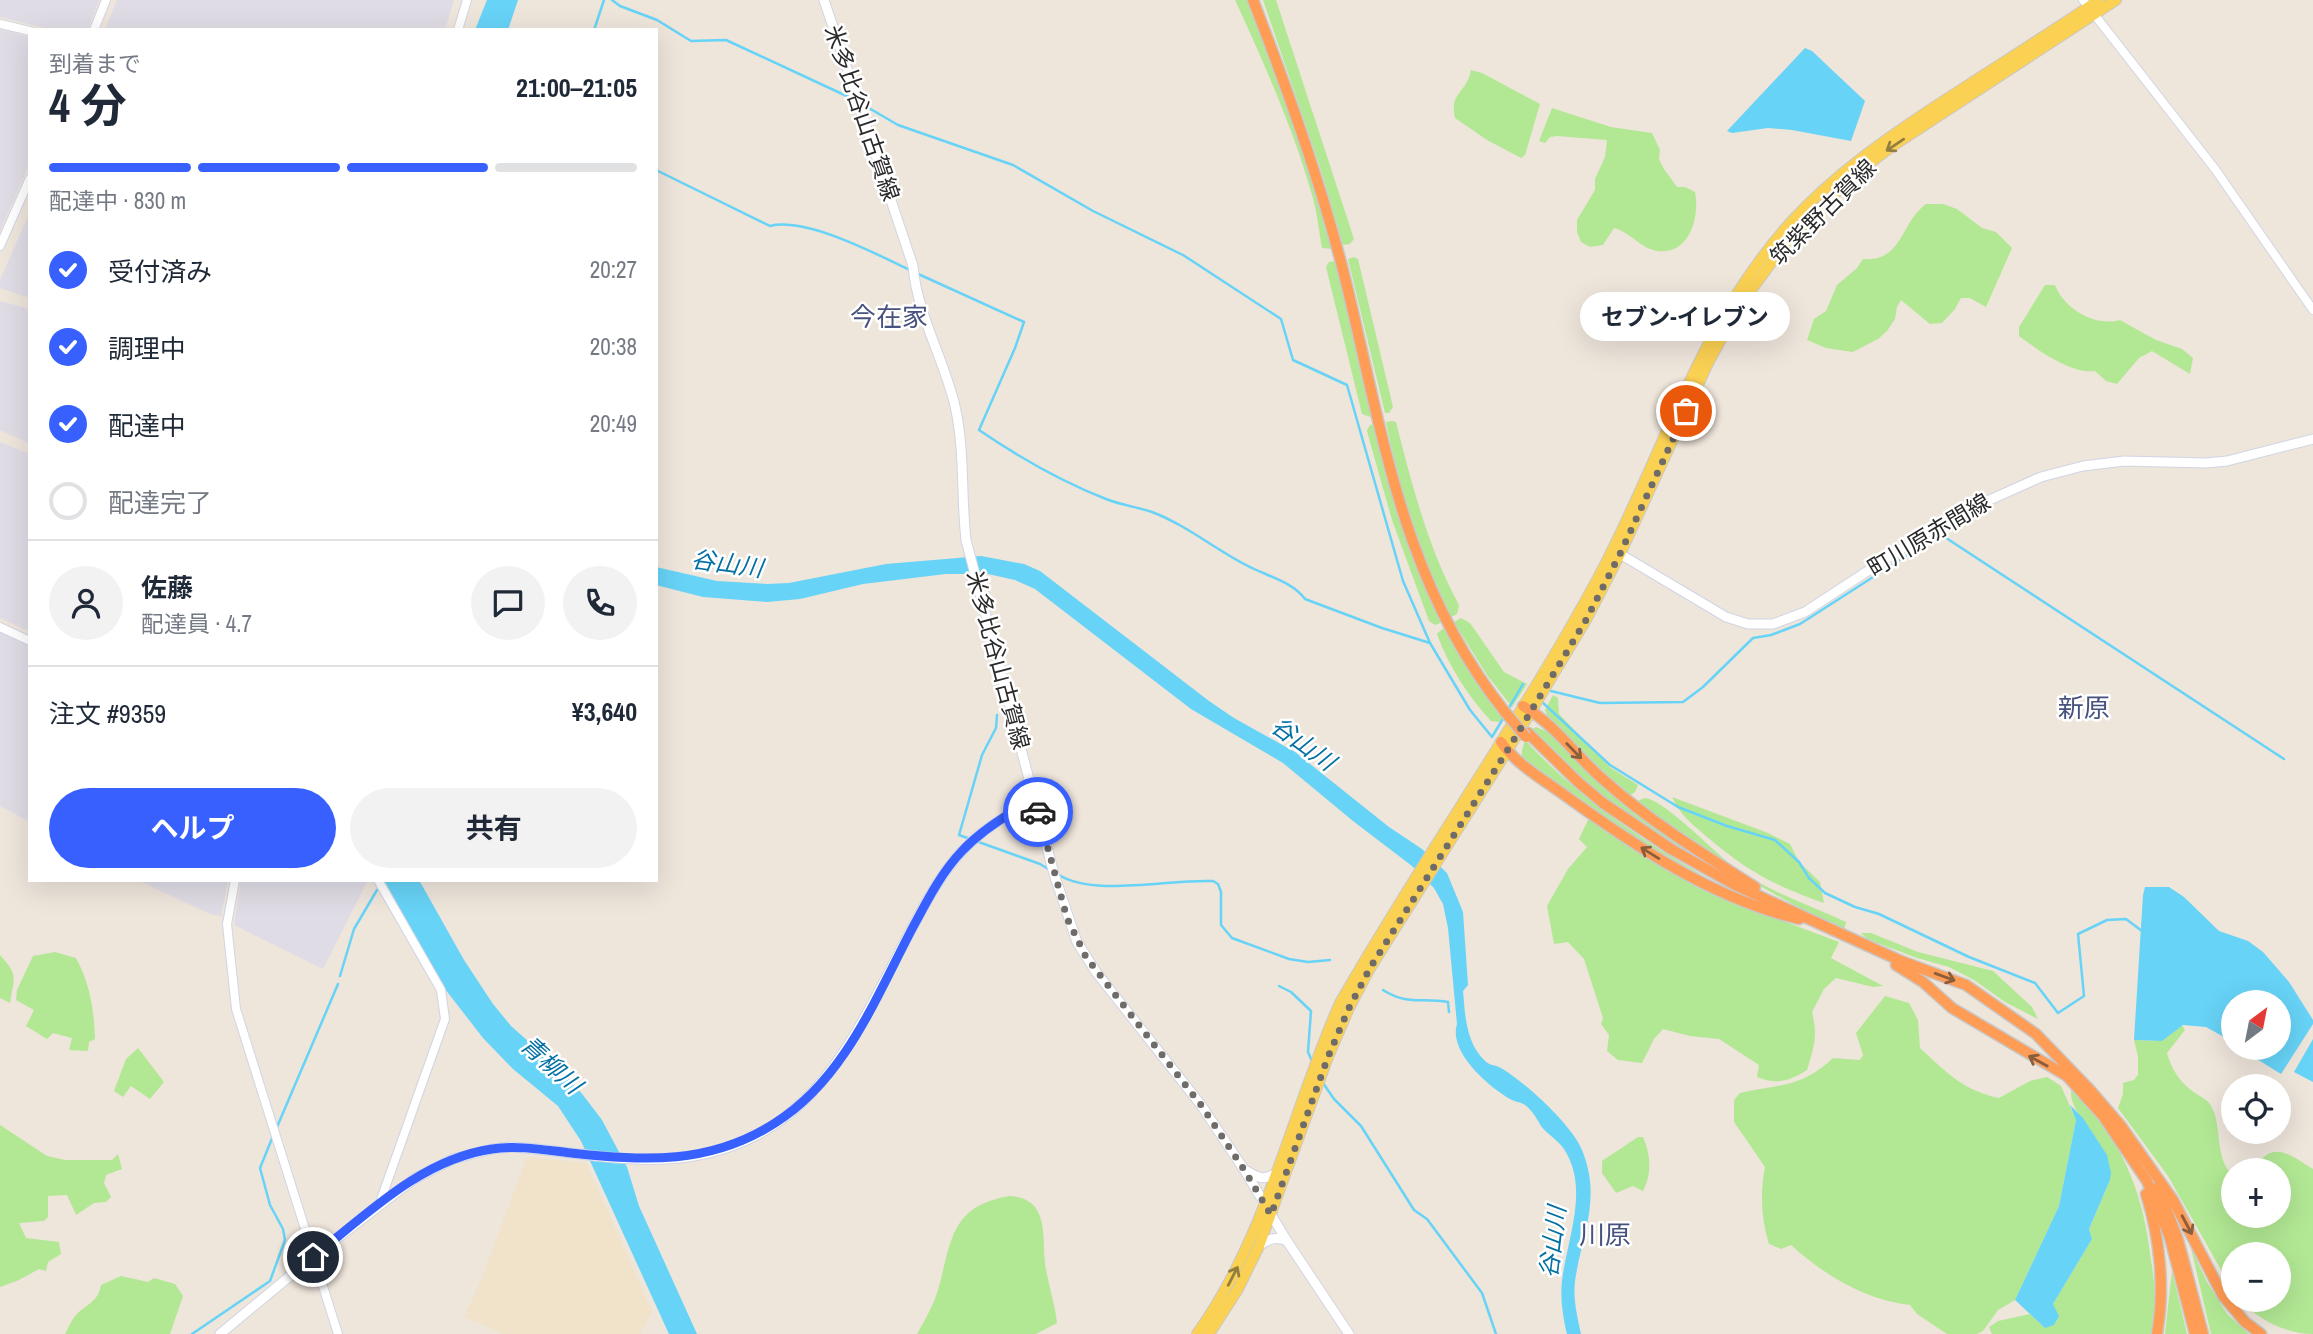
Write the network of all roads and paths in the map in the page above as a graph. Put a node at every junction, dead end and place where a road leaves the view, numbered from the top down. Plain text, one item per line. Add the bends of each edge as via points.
1 (106, 0) edge
2 (467, 0) edge
3 (824, 0) edge
4 (1253, 0) edge
5 (1259, 0) edge
6 (2099, 0) edge
7 (2116, 0) edge
8 (2088, 7) edge
9 (0, 24) edge
10 (95, 28) edge
11 (459, 28) edge
12 (28, 31) edge
13 (28, 183) edge
14 (0, 246) edge
15 (2313, 310) edge
16 (2313, 439) edge
17 (1616, 552) junction
18 (0, 627) edge
19 (28, 640) edge
20 (1527, 709) junction
21 (1506, 710) junction
22 (1527, 735) junction
23 (1504, 747) junction
24 (1035, 800) junction
25 (1422, 877) junction
26 (235, 882) edge
27 (380, 882) edge
28 (1793, 911) junction
29 (1801, 920) junction
30 (2134, 1161) junction
31 (2150, 1168) junction
32 (1245, 1171) junction
33 (1276, 1173) junction
34 (1265, 1203) junction
35 (379, 1205) junction
36 (1271, 1215) junction
37 (1287, 1241) junction
38 (1259, 1246) junction
39 (313, 1257) junction
40 (220, 1334) edge
41 (338, 1334) edge
42 (1198, 1334) edge
43 (1209, 1334) edge
44 (1349, 1334) edge
45 (2157, 1334) edge
46 (2195, 1334) edge
47 (2203, 1334) edge
48 (2262, 1334) edge

1 - 10 street
2 - 11 street
3 - 24 main road, 米多比谷山古賀線 via 914,266 956,408 970,556
4 - 21 highway via 1317,178 1387,458 1416,554 1452,634
5 - 21 highway via 1318,166 1416,540 1442,606
6 - 8 main road, 筑紫野古賀線
7 - 8 main road, 筑紫野古賀線
8 - 15 street via 2215,169
8 - 17 main road, 筑紫野古賀線 via 1873,160 1784,244 1718,342
9 - 12 street
13 - 14 street
16 - 17 main road, 町川原赤間線 via 2227,461 2124,461 2041,477 1947,519 1805,612 1773,624 1748,624 1726,617
17 - 20 main road, 筑紫野古賀線
18 - 19 street
20 - 23 main road, 筑紫野古賀線
20 -> 28 highway via 1547,722 1603,780 1651,820
21 - 22 highway, bridge
22 - 28 highway via 1635,826 1700,866
22 - 29 highway via 1600,806 1668,853
23 - 25 main road, 筑紫野古賀線
29 -> 23 highway via 1740,901 1654,857
24 - 32 main road, 米多比谷山古賀線 via 1067,918 1086,957 1187,1087
24 - 35 main road via 993,823 946,870 840,1061 802,1104 758,1133 681,1158 621,1158 511,1147 472,1153 436,1166
25 - 33 main road, 筑紫野古賀線 via 1340,1003
25 - 36 main road, 筑紫野古賀線 via 1341,1025
26 - 39 street via 227,924 236,1009
27 - 35 street via 441,990 445,1019
28 -> 31 highway via 1966,985 1993,1003 2036,1034 2090,1090
30 -> 29 highway via 2103,1116 2067,1076 1952,1008 1899,967
30 - 45 highway via 2157,1238 2161,1282
30 - 46 highway via 2170,1237
31 - 47 highway via 2178,1240
31 -> 48 highway via 2173,1200 2223,1296
32 - 33 main road via 1266,1179
32 - 34 main road, 米多比谷山古賀線
33 - 34 main road, 筑紫野古賀線
34 - 36 main road, 米多比谷山古賀線
42 -> 34 main road, 筑紫野古賀線 via 1229,1283
35 - 39 main road
36 - 37 main road, 米多比谷山古賀線
36 - 38 main road, 筑紫野古賀線
37 - 38 main road via 1273,1238
37 - 44 main road, 米多比谷山古賀線
38 - 43 main road, 筑紫野古賀線
39 - 40 main road
39 - 41 street

